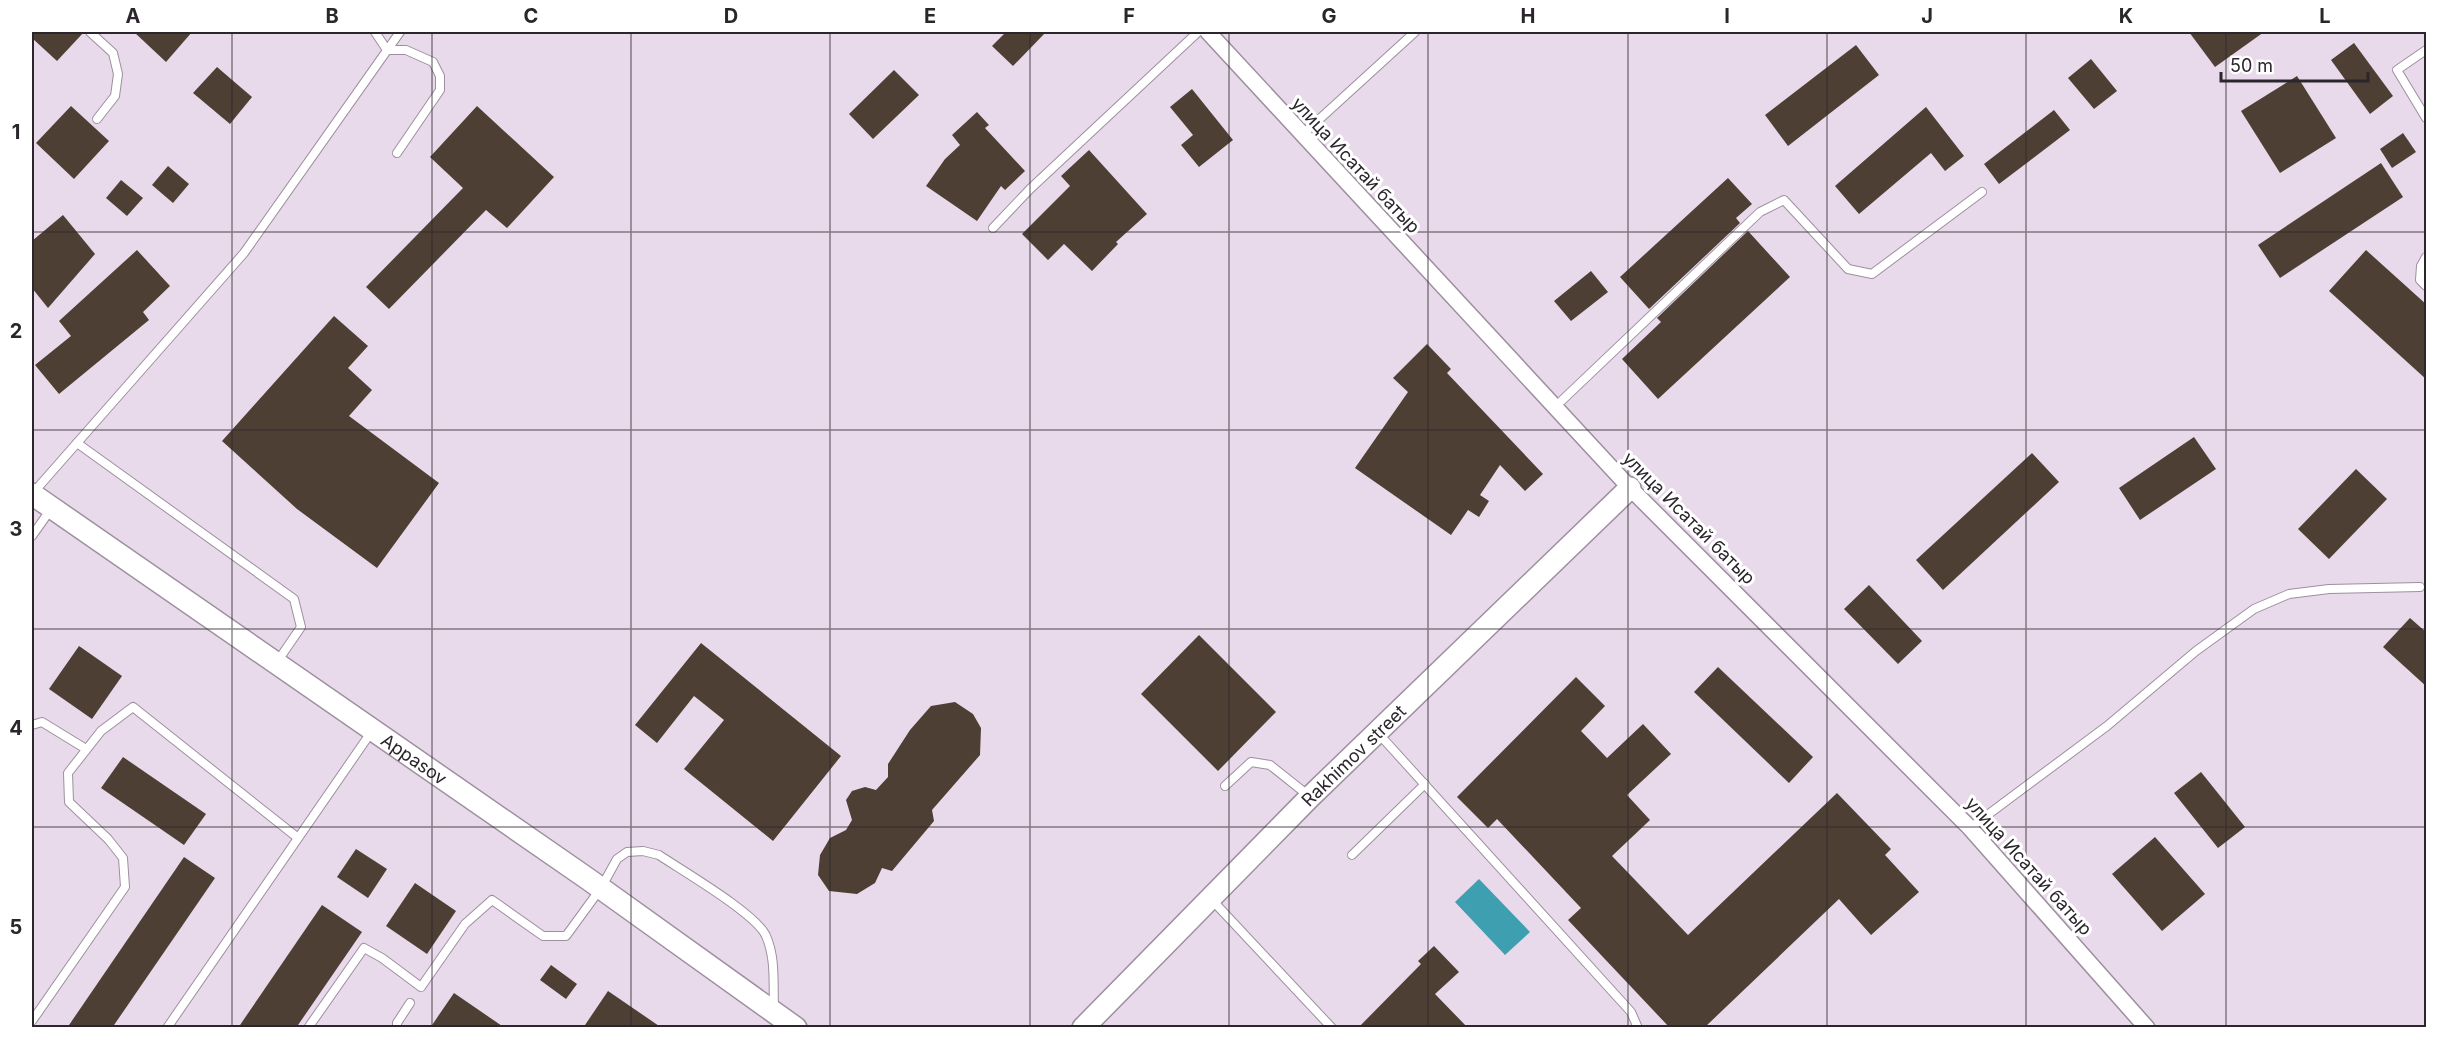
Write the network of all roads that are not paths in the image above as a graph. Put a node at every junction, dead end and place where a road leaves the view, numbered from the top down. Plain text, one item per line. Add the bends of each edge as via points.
1 (90, 32) edge
2 (375, 32) edge
3 (400, 32) edge
4 (1198, 32) edge
5 (1208, 32) edge
6 (1415, 32) edge
7 (387, 50) junction
8 (2427, 50) edge
9 (96, 118) dead end
10 (2427, 118) edge
11 (1302, 135) junction
12 (397, 153) dead end
13 (1982, 192) dead end
14 (993, 228) dead end
15 (2427, 257) edge
16 (2427, 286) edge
17 (1555, 407) junction
18 (77, 443) junction
19 (1630, 488) junction
20 (32, 494) edge
21 (52, 508) junction
22 (32, 536) edge
23 (2420, 587) dead end
24 (276, 663) junction
25 (32, 725) edge
26 (373, 730) junction
27 (1377, 732) junction
28 (86, 749) junction
29 (1425, 784) junction
30 (1225, 786) dead end
31 (1310, 797) junction
32 (1970, 828) junction
33 (298, 838) junction
34 (1352, 855) dead end
35 (601, 888) junction
36 (1211, 899) junction
37 (410, 1003) dead end
38 (774, 1012) junction
39 (32, 1022) edge
40 (167, 1028) edge
41 (308, 1028) edge
42 (397, 1028) edge
43 (795, 1028) edge
44 (1083, 1028) edge
45 (1332, 1028) edge
46 (1638, 1028) edge
47 (2147, 1028) edge

1 - 9 lane via 113,53 118,74 116,96
2 - 7 lane
3 - 7 lane
4 - 14 lane
5 - 11 street, улица Исатай батыр
6 - 11 lane
7 - 12 lane via 406,50 434,62 440,76 440,90
7 - 18 lane via 244,253
8 - 10 lane via 2397,70
11 - 17 street, улица Исатай батыр
13 - 17 lane via 1872,274 1848,269 1784,200 1760,212
15 - 16 lane via 2421,266 2420,280
17 - 19 street, улица Исатай батыр
18 - 20 lane
18 - 24 lane via 294,599 301,627
19 - 27 street, Rakhimov street
19 - 32 street, улица Исатай батыр
20 - 21 street, Appasov
21 - 22 lane
21 - 24 street, Appasov
23 - 32 lane via 2289,594 2254,609
24 - 26 street, Appasov
25 - 28 lane via 42,722
26 - 33 lane
26 - 35 street, Appasov
27 - 29 lane
27 - 31 street, Rakhimov street
28 - 33 lane via 101,731 133,707
28 - 39 lane via 68,773 69,802 123,858 125,887
29 - 34 lane
29 - 46 lane via 1631,1012
30 - 31 lane via 1251,762 1270,765
31 - 36 street, Rakhimov street
32 - 47 street, улица Исатай батыр
33 - 40 lane
35 - 38 street, Appasov
35 - 38 lane via 617,859 627,852 643,851 659,855 750,917 765,932 772,951
35 - 41 lane via 566,936 543,936 492,900 465,924 421,987 364,948
36 - 44 street, Rakhimov street
36 - 45 lane
37 - 42 lane
38 - 43 street, Appasov

